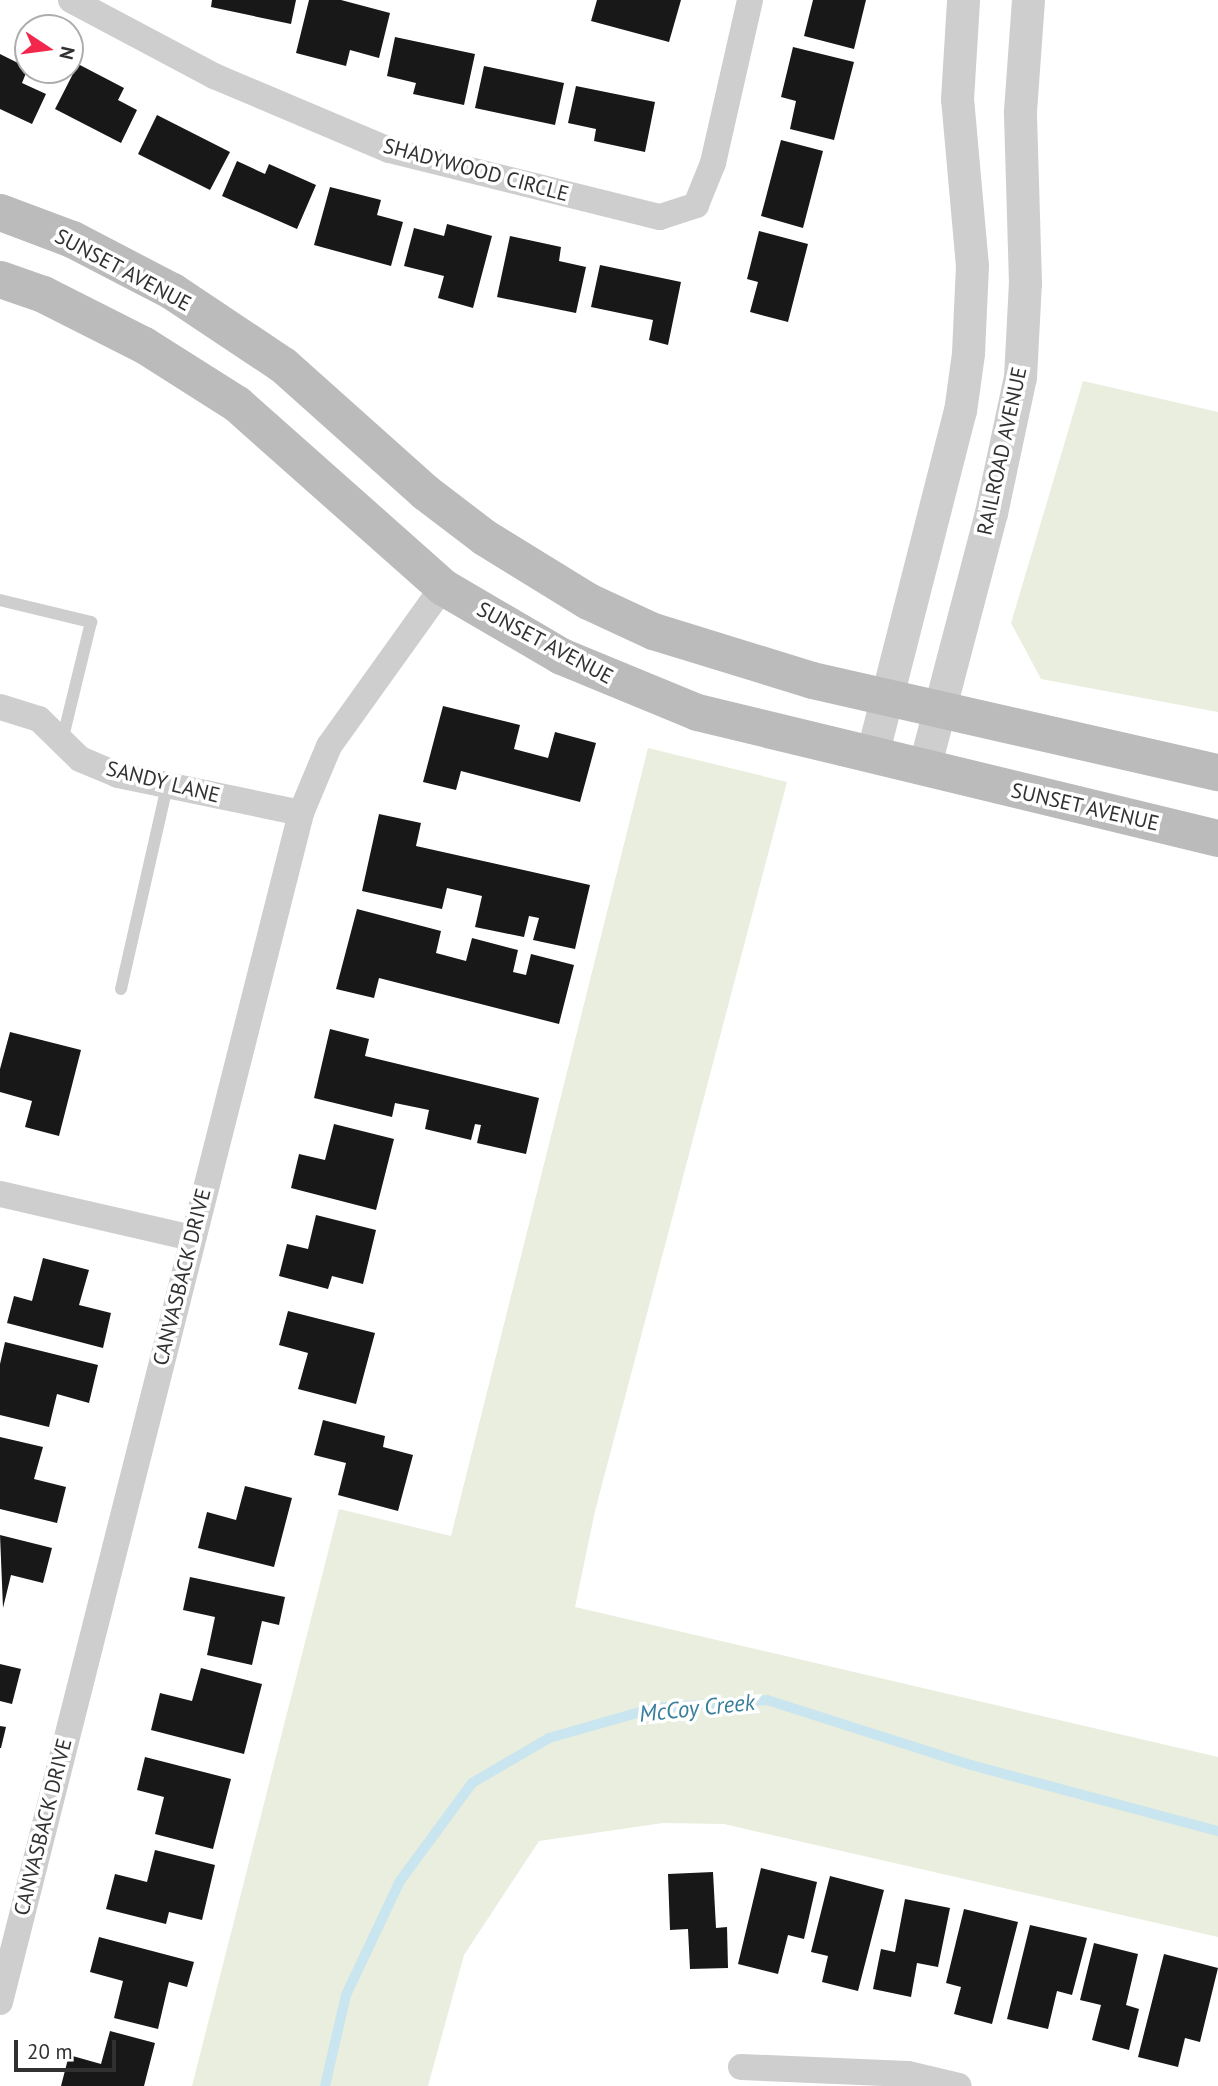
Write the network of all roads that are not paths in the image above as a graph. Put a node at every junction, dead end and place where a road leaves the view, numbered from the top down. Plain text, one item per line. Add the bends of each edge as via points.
1 (71, 0) edge
2 (750, 0) edge
3 (962, 0) edge
4 (1028, 0) edge
5 (0, 212) edge
6 (0, 279) edge
7 (443, 587) junction
8 (0, 600) edge
9 (887, 697) junction
10 (0, 707) edge
11 (939, 709) junction
12 (62, 741) junction
13 (872, 755) junction
14 (924, 768) junction
15 (1218, 772) edge
16 (167, 786) junction
17 (301, 813) junction
18 (1218, 838) edge
19 (121, 989) dead end
20 (0, 1194) edge
21 (192, 1238) junction
22 (0, 2002) edge
23 (741, 2067) dead end
24 (847, 2079) edge
25 (959, 2086) edge

1 - 2 street, SHADYWOOD CIRCLE via 214,76 389,150 660,218 695,205 713,163
3 - 9 street via 957,99 972,266 968,353 960,411
4 - 11 street, RAILROAD AVENUE via 1020,111 1025,284 1020,377
5 - 9 main road, SUNSET AVENUE via 72,239 172,291 272,358 484,537 588,601 719,655
6 - 7 main road, SUNSET AVENUE via 43,294 144,345 237,404
7 - 13 main road, SUNSET AVENUE via 561,656 631,687 697,712
7 - 17 street, CANVASBACK DRIVE via 329,746
8 - 12 lane via 91,622
9 - 11 main road, SUNSET AVENUE
9 - 13 street
10 - 12 street, SANDY LANE via 39,719
11 - 14 street, RAILROAD AVENUE
11 - 15 main road, SUNSET AVENUE
12 - 16 street, SANDY LANE via 93,764
13 - 14 main road, SUNSET AVENUE
14 - 18 main road, SUNSET AVENUE
16 - 17 street, SANDY LANE
16 - 19 lane
17 - 21 street, CANVASBACK DRIVE
20 - 21 street
21 - 22 street, CANVASBACK DRIVE
23 - 24 street
24 - 25 street via 908,2074

